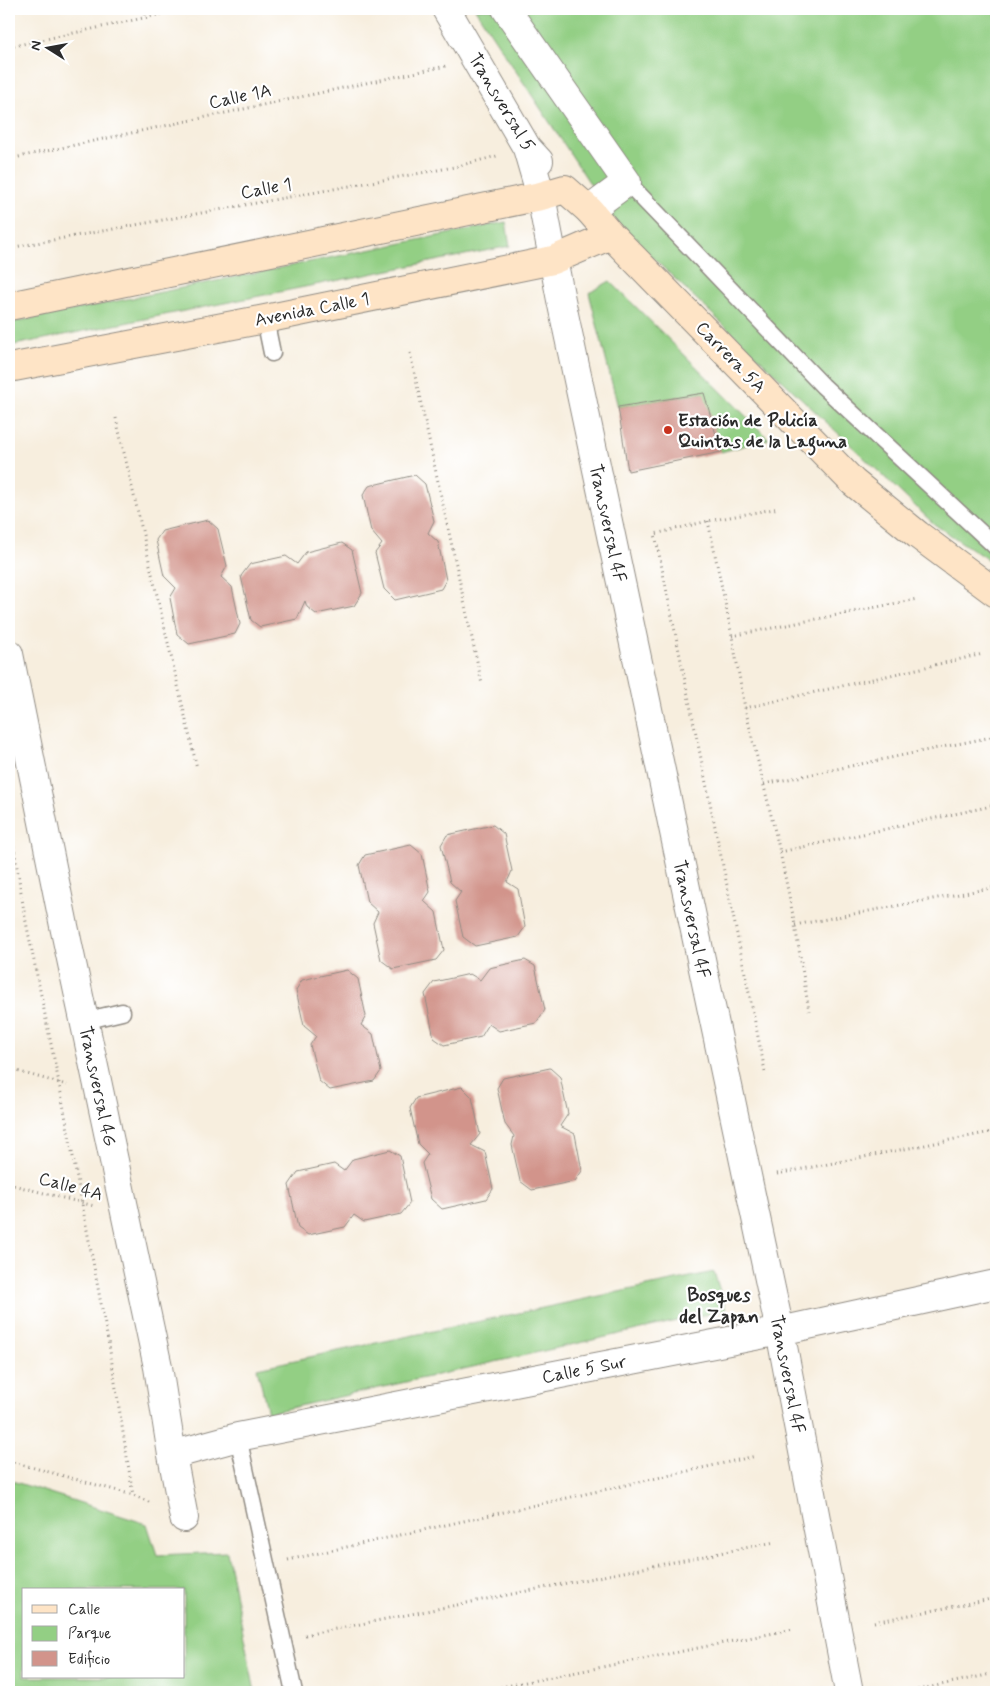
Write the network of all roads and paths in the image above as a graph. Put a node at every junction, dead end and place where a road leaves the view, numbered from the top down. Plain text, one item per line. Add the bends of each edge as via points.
1 (144, 9) edge
2 (185, 9) edge
3 (446, 9) edge
4 (506, 9) edge
5 (146, 16) junction
6 (9, 47) edge
7 (477, 60) junction
8 (527, 148) junction
9 (9, 159) edge
10 (627, 182) junction
11 (553, 193) junction
12 (589, 210) junction
13 (611, 235) junction
14 (9, 248) edge
15 (553, 260) junction
16 (9, 306) edge
17 (265, 319) junction
18 (272, 352) dead end
19 (410, 354) dead end
20 (9, 368) edge
21 (116, 418) dead end
22 (779, 508) dead end
23 (708, 520) junction
24 (996, 547) edge
25 (996, 593) edge
26 (917, 599) dead end
27 (732, 636) junction
28 (9, 654) edge
29 (983, 654) dead end
30 (482, 684) dead end
31 (745, 708) junction
32 (996, 736) edge
33 (197, 768) dead end
34 (764, 784) junction
35 (996, 805) edge
36 (9, 813) edge
37 (780, 852) junction
38 (996, 887) edge
39 (795, 925) junction
40 (809, 1011) dead end
41 (122, 1012) dead end
42 (84, 1021) junction
43 (9, 1070) edge
44 (765, 1071) dead end
45 (59, 1083) junction
46 (100, 1093) junction
47 (996, 1131) edge
48 (772, 1175) dead end
49 (9, 1184) edge
50 (82, 1203) junction
51 (126, 1215) junction
52 (996, 1284) edge
53 (780, 1331) junction
54 (238, 1437) junction
55 (172, 1455) junction
56 (756, 1456) dead end
57 (9, 1461) edge
58 (133, 1495) junction
59 (184, 1518) joint
60 (775, 1542) dead end
61 (266, 1565) junction
62 (996, 1598) edge
63 (874, 1622) dead end
64 (794, 1629) dead end
65 (282, 1640) junction
66 (996, 1672) edge
67 (294, 1692) edge
68 (476, 1692) edge
69 (849, 1692) edge
70 (908, 1692) edge

1 - 5 path
2 - 5 path
3 - 7 street, Transversal 5
4 - 10 street
5 - 6 path
7 - 8 street, Transversal 5
7 - 9 path, Calle 1A
8 - 11 street, Transversal 5
8 - 14 path, Calle 1 via 454,168
10 - 12 street
10 - 24 lane via 823,386
11 - 12 main road, Carrera 5A
11 - 15 street, Transversal 4F
11 - 16 main road
12 - 13 main road, Carrera 5A
13 - 15 main road, Avenida Calle 1
13 - 25 main road, Carrera 5A via 853,482
15 - 17 main road, Avenida Calle 1
15 - 53 street, Transversal 4F
17 - 18 lane
17 - 20 main road, Avenida Calle 1
19 - 30 path
21 - 33 path
22 - 23 path
23 - 27 path
23 - 44 path via 655,534
26 - 27 path
27 - 31 path
28 - 42 street, Transversal 4G
29 - 31 path
31 - 34 path
32 - 34 path
34 - 37 path
35 - 37 path
36 - 45 path via 25,917
37 - 39 path
38 - 39 path
39 - 40 path
41 - 42 lane
42 - 46 street, Transversal 4G
43 - 45 path
45 - 46 path
45 - 50 path
46 - 51 street, Transversal 4G
47 - 48 path
49 - 50 path, Calle 4A
50 - 51 path, Calle 4A
50 - 58 path
51 - 55 street, Transversal 4G via 158,1367
52 - 53 street, Calle 5 Sur
53 - 54 street, Calle 5 Sur
53 - 69 street, Transversal 4F
54 - 55 street, Calle 5 Sur
54 - 61 lane
55 - 59 street, Transversal 4G
56 - 61 path
57 - 58 path
58 - 59 path
60 - 65 path
61 - 65 lane
62 - 63 path
64 - 68 path
65 - 67 lane
66 - 70 path

